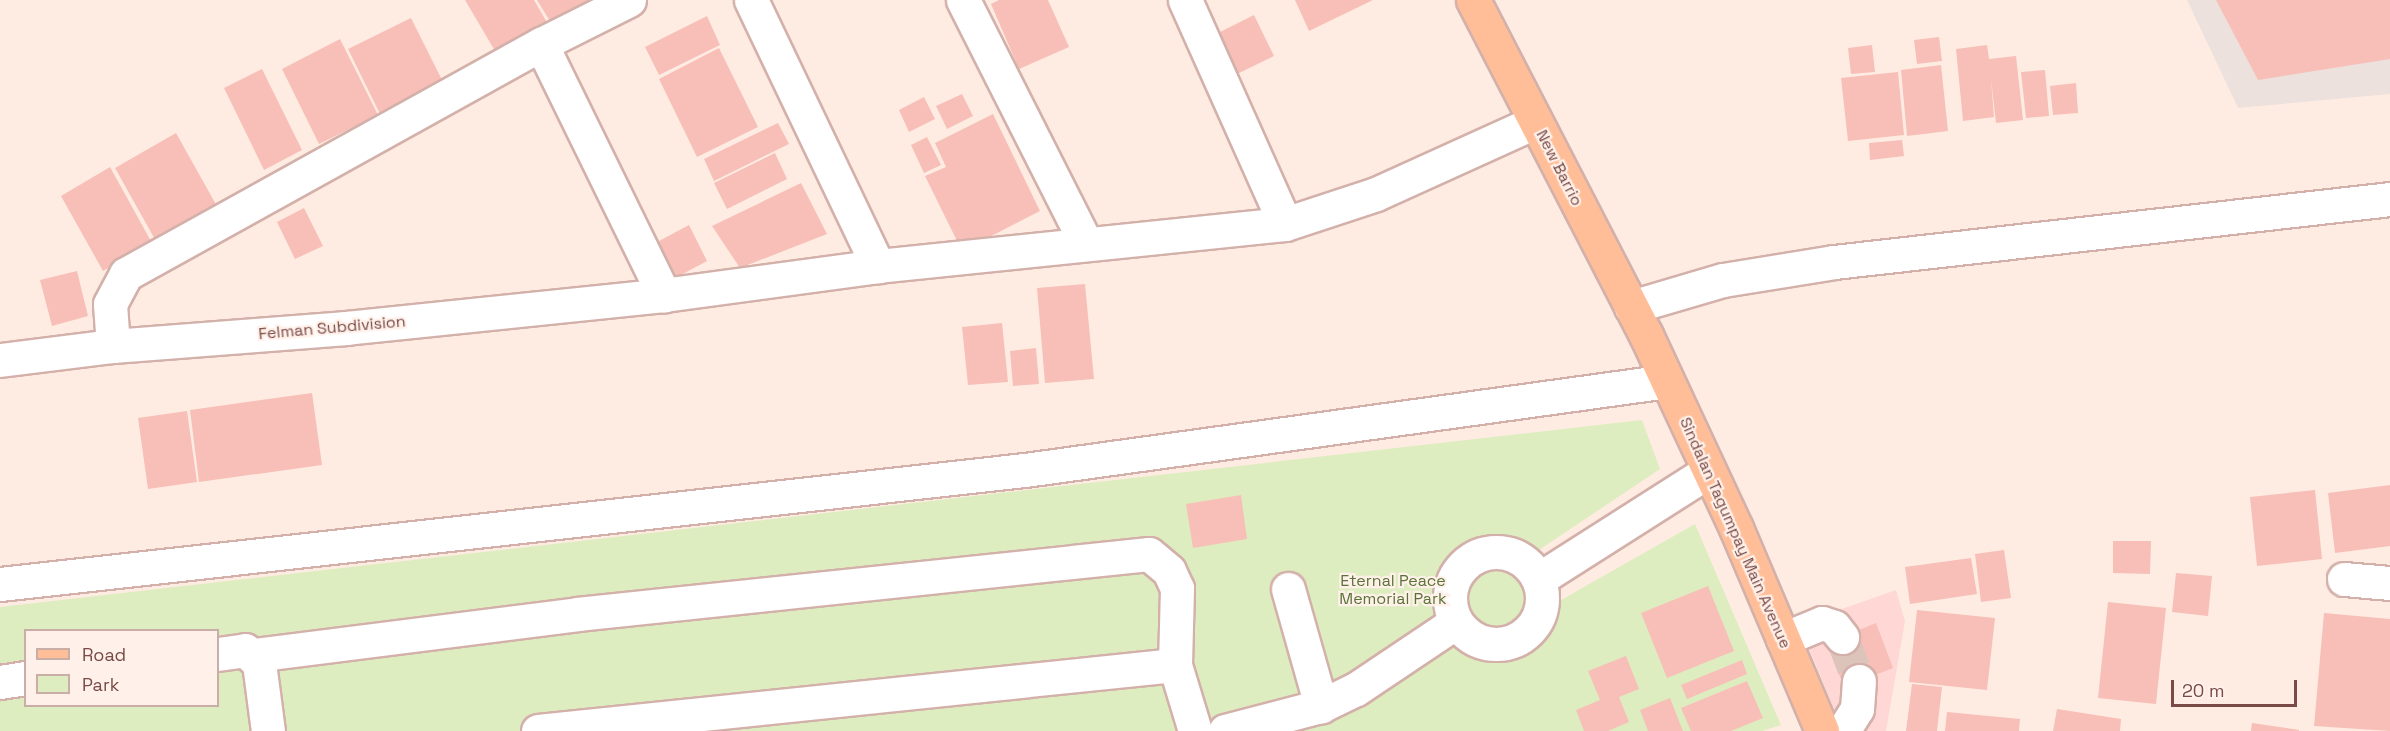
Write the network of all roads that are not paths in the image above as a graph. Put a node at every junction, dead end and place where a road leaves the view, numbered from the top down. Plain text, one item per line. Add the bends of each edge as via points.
1 (629, 0) edge
2 (751, 0) edge
3 (963, 0) edge
4 (1185, 0) edge
5 (1473, 0) edge
6 (541, 44) junction
7 (1535, 122) junction
8 (2390, 199) edge
9 (1285, 224) junction
10 (1086, 244) junction
11 (878, 266) junction
12 (664, 295) junction
13 (1631, 307) junction
14 (1646, 335) joint
15 (113, 346) junction
16 (0, 360) edge
17 (1667, 381) junction
18 (1707, 472) junction
19 (1539, 579) junction
20 (2344, 579) dead end
21 (2390, 583) edge
22 (0, 584) edge
23 (1288, 589) dead end
24 (1456, 622) junction
25 (1842, 637) tunnel mouth
26 (1783, 639) junction
27 (219, 654) edge
28 (254, 655) junction
29 (1175, 665) junction
30 (24, 678) edge
31 (1859, 681) tunnel mouth
32 (0, 682) edge
33 (1321, 706) junction
34 (268, 731) edge
35 (538, 731) edge
36 (1195, 731) edge
37 (1225, 731) edge
38 (1822, 731) edge
39 (1843, 731) edge

1 - 6 street
2 - 11 street
3 - 10 street
4 - 9 street
5 - 7 main road, New Barrio
6 - 12 street
6 - 15 street via 126,274 110,304
7 - 9 street, Felman Subdivision via 1376,194
7 - 13 main road, New Barrio
8 - 13 street via 1834,262 1723,280
9 - 10 street, Felman Subdivision
10 - 11 street, Felman Subdivision
11 - 12 street, Felman Subdivision
12 - 15 street, Felman Subdivision via 346,328
13 - 14 main road, New Barrio
14 - 17 main road, Sindalan Tagumpay Main Avenue
15 - 16 street, Felman Subdivision
17 - 18 main road, Sindalan Tagumpay Main Avenue
17 - 22 street via 1025,470
18 - 19 street
18 - 26 main road, Sindalan Tagumpay Main Avenue via 1736,528
19 - 24 street via 1543,595 1540,613 1532,628 1518,640 1501,645 1483,644 1467,636
19 - 24 street via 1515,555 1499,551 1482,553 1467,561 1450,590
20 - 21 street
23 - 33 street
24 - 33 street via 1356,689
25 - 26 street via 1834,627 1822,623
26 - 38 main road, Sindalan Tagumpay Main Avenue
27 - 28 street via 245,650
28 - 29 street via 578,614 1149,554 1169,571 1177,588
28 - 34 street via 259,663
29 - 35 street
29 - 36 street
30 - 32 street
31 - 39 street via 1857,709
33 - 37 street

